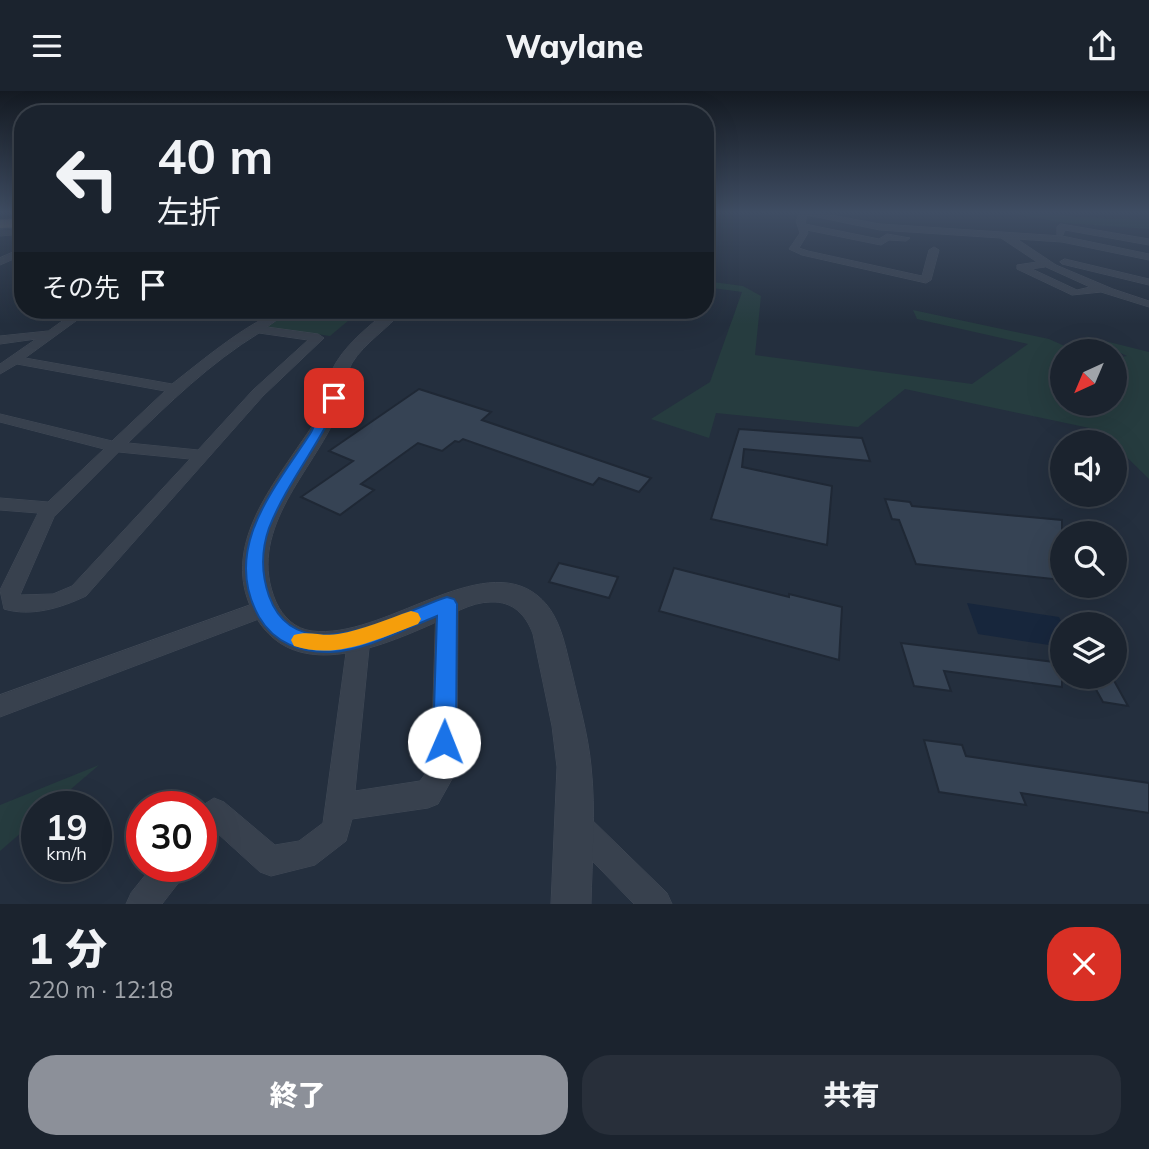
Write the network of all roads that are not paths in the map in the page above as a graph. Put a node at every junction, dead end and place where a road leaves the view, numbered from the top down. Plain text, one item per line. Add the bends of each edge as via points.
1 (794, 249) edge
2 (1026, 249) edge
3 (1110, 249) edge
4 (934, 250) dead end
5 (1031, 254) junction
6 (1149, 257) edge
7 (1048, 264) junction
8 (1149, 282) edge
9 (1106, 288) junction
10 (1149, 304) edge
11 (72, 319) edge
12 (273, 319) edge
13 (387, 319) edge
14 (259, 329) junction
15 (52, 333) junction
16 (0, 340) edge
17 (15, 360) junction
18 (0, 370) edge
19 (175, 389) junction
20 (0, 418) edge
21 (116, 447) junction
22 (203, 455) junction
23 (0, 504) edge
24 (53, 507) junction
25 (447, 604) junction
26 (264, 608) junction
27 (359, 638) junction
28 (0, 706) edge
29 (338, 807) junction
30 (217, 815) edge
31 (575, 823) junction
32 (159, 882) edge
33 (142, 904) edge
34 (571, 904) edge
35 (656, 904) edge

1 - 4 street via 926,280
2 - 5 street
3 - 6 street
5 - 7 street
5 - 8 street
7 - 9 street
7 - 9 street via 1020,267 1076,293
9 - 10 street
11 - 15 street
12 - 14 street
13 - 26 street via 343,365 330,410 261,528 254,554 255,580
14 - 19 street
14 - 22 street via 318,338 258,393
15 - 16 street
15 - 17 street
17 - 18 street
17 - 19 street
19 - 21 street
20 - 21 street
21 - 22 street
21 - 24 street
22 - 24 street via 79,591 55,602 11,603 9,593
23 - 24 street
25 - 27 street
25 - 29 street via 444,770 428,795
25 - 31 street via 491,590 529,603 543,620 569,731
26 - 27 street via 274,626 307,643
26 - 28 street
27 - 29 street
29 - 30 street via 336,831 305,855 271,860
31 - 34 street
31 - 35 street
32 - 33 street

